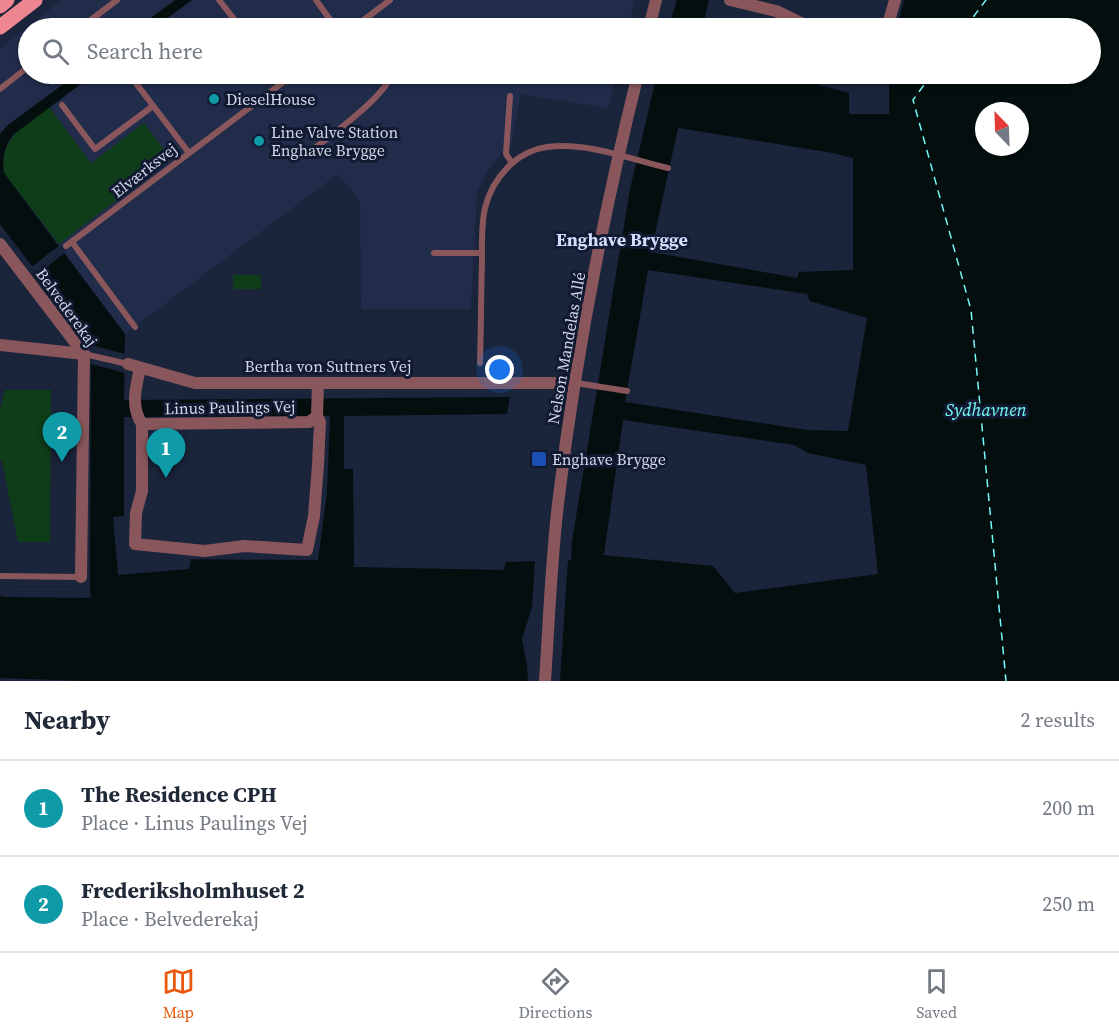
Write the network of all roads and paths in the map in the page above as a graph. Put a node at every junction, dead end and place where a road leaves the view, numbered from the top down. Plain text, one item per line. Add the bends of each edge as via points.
1 (7, 0) edge
2 (35, 0) edge
3 (117, 0) edge
4 (219, 0) edge
5 (316, 0) edge
6 (390, 0) edge
7 (656, 0) edge
8 (730, 0) edge
9 (895, 0) edge
10 (0, 6) edge
11 (93, 18) edge
12 (233, 18) edge
13 (329, 18) edge
14 (368, 18) edge
15 (652, 18) edge
16 (790, 18) edge
17 (889, 18) edge
18 (0, 27) edge
19 (18, 75) edge
20 (136, 84) edge
21 (279, 84) edge
22 (387, 84) edge
23 (635, 84) edge
24 (0, 89) edge
25 (510, 96) dead end
26 (62, 105) dead end
27 (153, 106) junction
28 (189, 153) junction
29 (308, 154) dead end
30 (617, 156) junction
31 (512, 163) junction
32 (668, 168) dead end
33 (0, 244) edge
34 (434, 253) dead end
35 (482, 254) junction
36 (135, 327) dead end
37 (0, 345) edge
38 (84, 354) junction
39 (480, 363) dead end
40 (134, 366) junction
41 (318, 383) junction
42 (576, 383) junction
43 (627, 391) dead end
44 (317, 416) junction
45 (140, 420) junction
46 (0, 576) edge
47 (81, 578) joint
48 (545, 681) edge

1 - 10 main road
2 - 18 main road
3 - 11 lane
4 - 12 lane
5 - 13 lane
6 - 14 lane
7 - 15 street
8 - 16 street
9 - 17 street
19 - 24 lane
20 - 27 lane, Elværksvej
21 - 28 lane
22 - 29 lane
23 - 30 street, Nelson Mandelas Allé
25 - 31 lane via 506,154
26 - 27 lane via 95,149
27 - 28 lane, Elværksvej
28 - 36 lane, Elværksvej via 69,244
30 - 31 lane via 590,149 545,147
30 - 32 lane
30 - 42 street, Nelson Mandelas Allé
31 - 35 lane via 491,191 485,208
33 - 38 street, Belvederekaj via 29,275
34 - 35 lane
35 - 39 lane
37 - 38 street
38 - 40 lane, Bertha von Suttners Vej
38 - 47 street, Belvederekaj
40 - 41 street, Bertha von Suttners Vej via 195,383
40 - 45 street, Linus Paulings Vej via 134,398
41 - 42 street, Bertha von Suttners Vej
41 - 44 street, Linus Paulings Vej
42 - 43 lane
42 - 48 street, Nelson Mandelas Allé via 558,502
44 - 45 street, Linus Paulings Vej via 309,422
44 - 45 street, Linus Paulings Vej via 317,479 307,550 244,546 205,551 135,544 136,513 142,491
46 - 47 lane

